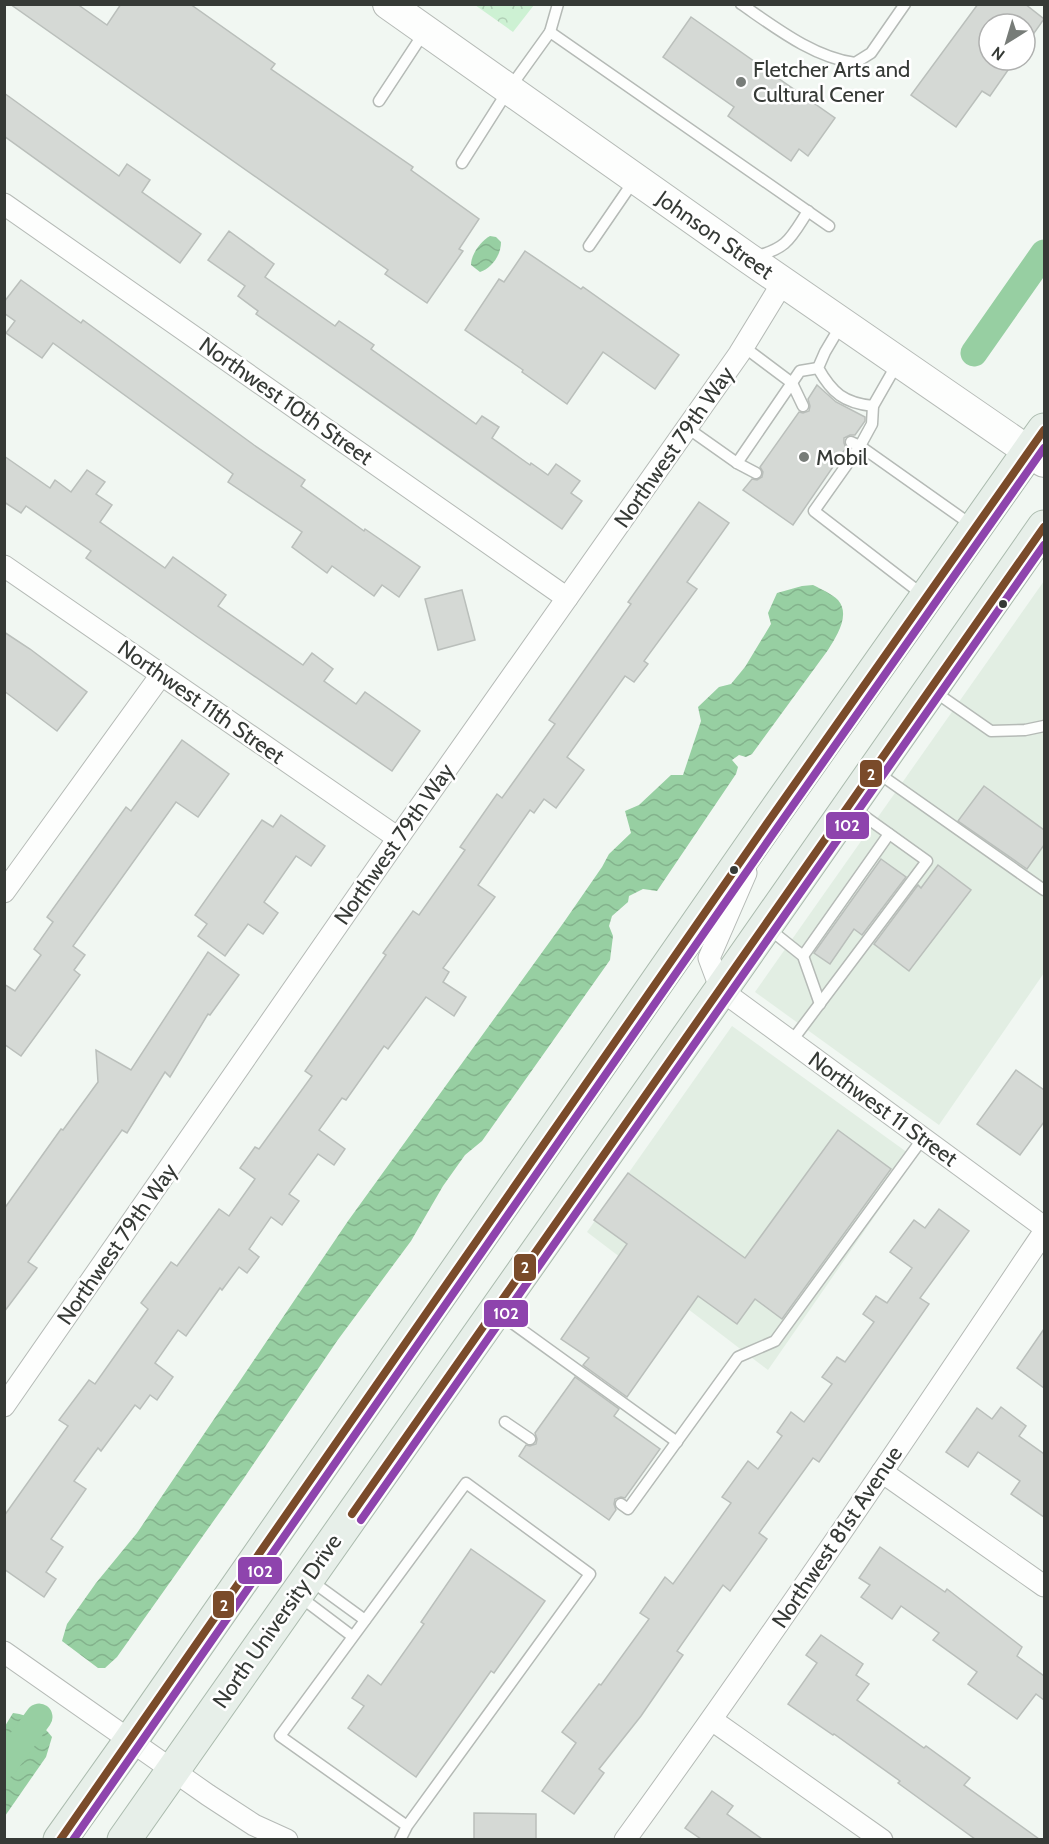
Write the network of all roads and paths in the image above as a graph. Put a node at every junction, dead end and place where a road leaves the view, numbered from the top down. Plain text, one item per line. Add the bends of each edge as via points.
1 (388, 4) edge
2 (558, 4) edge
3 (741, 4) edge
4 (904, 4) edge
5 (425, 31) junction
6 (550, 32) junction
7 (508, 89) junction
8 (379, 101) dead end
9 (462, 163) dead end
10 (635, 179) junction
11 (4, 204) edge
12 (808, 211) junction
13 (829, 226) dead end
14 (589, 246) dead end
15 (748, 258) junction
16 (783, 282) junction
17 (842, 324) junction
18 (744, 347) junction
19 (898, 362) junction
20 (819, 368) junction
21 (792, 383) junction
22 (803, 406) dead end
23 (873, 406) junction
24 (686, 427) junction
25 (855, 444) junction
26 (1039, 448) edge
27 (737, 463) junction
28 (756, 473) dead end
29 (1044, 527) edge
30 (976, 528) junction
31 (4, 566) edge
32 (567, 598) junction
33 (926, 598) junction
34 (160, 675) junction
35 (932, 689) junction
36 (1044, 726) edge
37 (875, 770) junction
38 (850, 806) junction
39 (768, 822) junction
40 (890, 834) junction
41 (398, 838) junction
42 (1044, 890) edge
43 (4, 892) edge
44 (766, 927) junction
45 (803, 956) junction
46 (722, 990) junction
47 (820, 1004) junction
48 (791, 1042) junction
49 (923, 1138) junction
50 (1044, 1227) edge
51 (1044, 1232) edge
52 (496, 1311) junction
53 (4, 1406) edge
54 (505, 1422) dead end
55 (530, 1439) dead end
56 (677, 1442) junction
57 (882, 1472) junction
58 (621, 1504) dead end
59 (302, 1586) junction
60 (1044, 1586) edge
61 (365, 1620) junction
62 (352, 1636) junction
63 (4, 1652) edge
64 (712, 1720) junction
65 (131, 1740) junction
66 (171, 1771) junction
67 (406, 1826) junction
68 (60, 1839) edge
69 (124, 1839) edge
70 (287, 1839) edge
71 (400, 1839) edge
72 (625, 1839) edge
73 (882, 1839) edge

1 - 5 street, Johnson Street
2 - 6 lane
3 - 4 lane via 783,33 834,60 855,63 871,53
5 - 7 street, Johnson Street
5 - 8 lane
6 - 7 lane
6 - 12 lane
7 - 9 lane
7 - 10 street, Johnson Street
10 - 14 lane
10 - 15 street, Johnson Street
11 - 32 street, Northwest 10th Street
12 - 13 lane
12 - 15 lane via 790,239 776,251
15 - 16 street, Johnson Street
16 - 17 street, Johnson Street
16 - 18 street, Northwest 79th Way
17 - 19 street, Johnson Street
17 - 20 lane
18 - 21 lane
18 - 24 street, Northwest 79th Way
19 - 23 lane
19 - 26 street, Johnson Street
20 - 21 lane via 800,370
20 - 23 lane via 837,394
21 - 22 lane
21 - 27 lane
23 - 25 lane via 872,424
24 - 27 lane
24 - 32 street, Northwest 79th Way
25 - 30 lane
25 - 33 lane via 810,509
26 - 30 main road
27 - 28 lane
29 - 35 main road, North University Drive
30 - 33 main road
31 - 34 street, Northwest 11th Street
32 - 41 street, Northwest 79th Way
33 - 39 main road
34 - 41 street, Northwest 11th Street
34 - 43 street
35 - 36 lane via 991,731
35 - 37 main road, North University Drive
37 - 38 main road, North University Drive
37 - 42 lane
38 - 40 lane
38 - 44 main road, North University Drive
39 - 46 street via 709,958
39 - 65 main road
40 - 45 lane
40 - 47 lane via 927,861
41 - 53 street, Northwest 79th Way
44 - 45 lane
44 - 46 main road, North University Drive
45 - 47 lane
46 - 48 street, Northwest 11 Street
46 - 52 main road, North University Drive
47 - 48 lane
48 - 49 street, Northwest 11 Street
49 - 50 street, Northwest 11 Street
49 - 56 lane via 775,1341 738,1357
51 - 57 street, Northwest 81st Avenue
52 - 56 lane
52 - 59 main road, North University Drive
54 - 55 lane
56 - 58 lane via 628,1509
57 - 60 street
57 - 64 street, Northwest 81st Avenue
59 - 61 lane
59 - 62 lane
59 - 66 main road, North University Drive
61 - 62 lane
61 - 67 lane via 466,1483 590,1575
62 - 67 lane via 280,1736
63 - 65 street
64 - 72 street, Northwest 81st Avenue
64 - 73 street
65 - 66 street
65 - 68 main road
66 - 69 main road, North University Drive
66 - 70 street via 254,1825
67 - 71 lane

